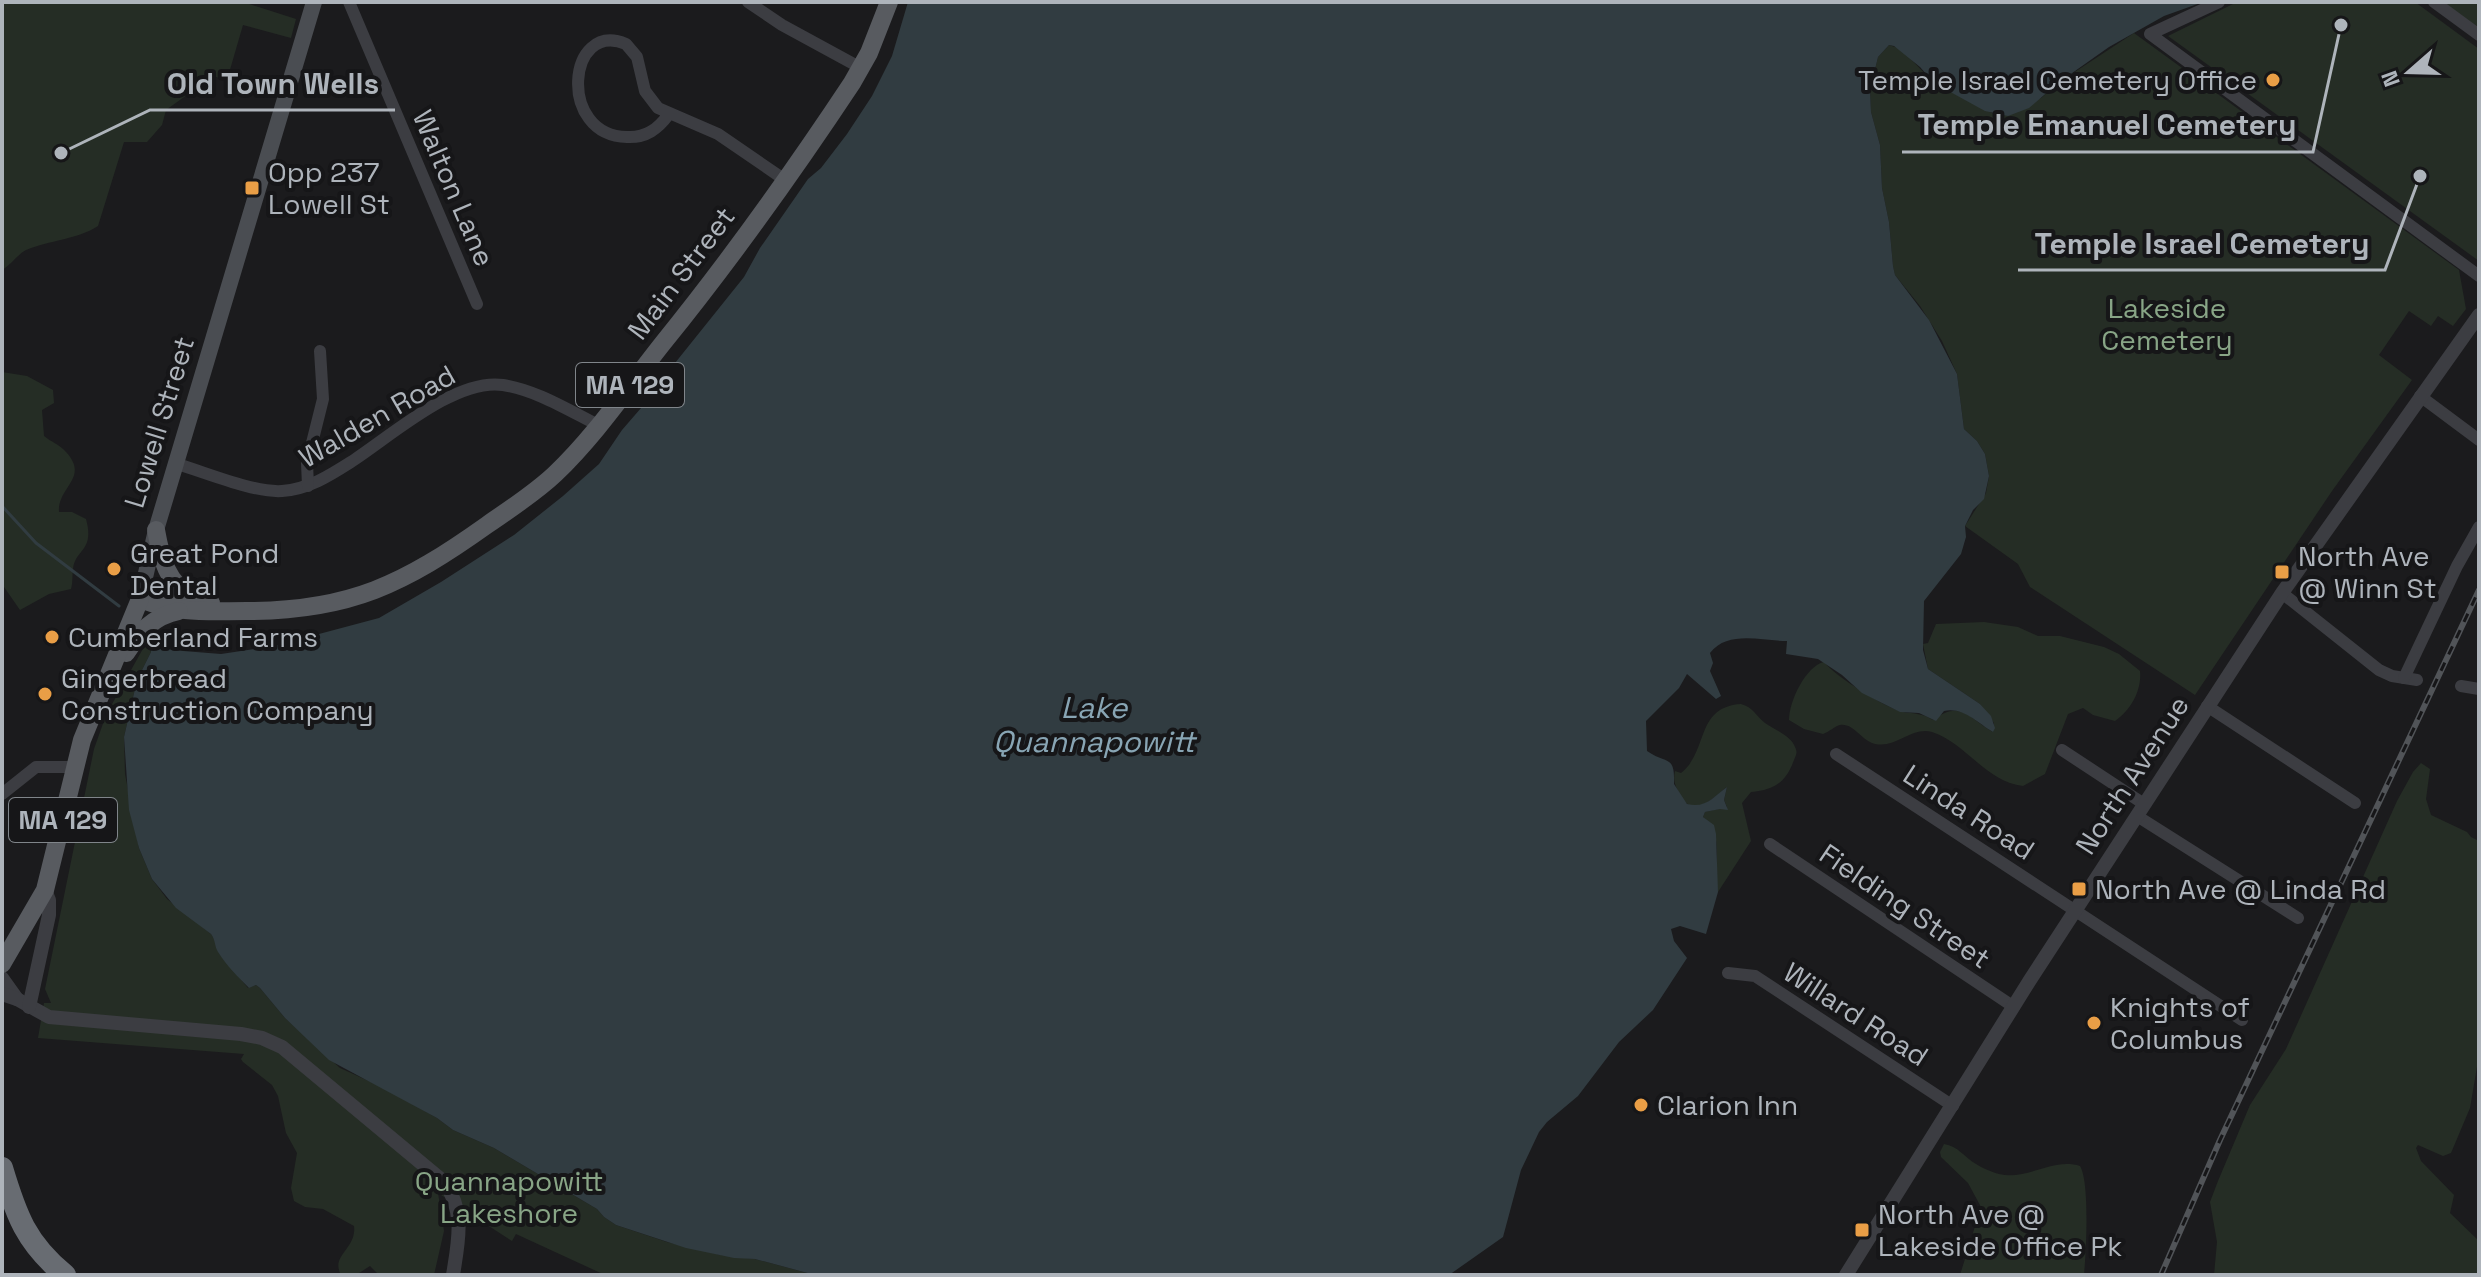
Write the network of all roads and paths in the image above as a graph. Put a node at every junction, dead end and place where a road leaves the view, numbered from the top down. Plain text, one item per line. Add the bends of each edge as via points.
1 (314, 2) edge
2 (349, 2) edge
3 (748, 2) edge
4 (889, 2) edge
5 (2219, 2) edge
6 (2434, 2) edge
7 (2479, 35) edge
8 (861, 68) junction
9 (669, 114) junction
10 (785, 180) junction
11 (2479, 276) edge
12 (477, 304) dead end
13 (2479, 315) edge
14 (320, 351) dead end
15 (2420, 396) junction
16 (598, 425) junction
17 (2479, 440) edge
18 (177, 464) junction
19 (308, 486) junction
20 (2479, 527) edge
21 (156, 530) junction
22 (2282, 593) junction
23 (140, 599) junction
24 (197, 599) junction
25 (181, 611) junction
26 (245, 611) junction
27 (2461, 686) dead end
28 (2479, 689) edge
29 (101, 693) junction
30 (2207, 706) junction
31 (2062, 750) dead end
32 (1836, 754) dead end
33 (75, 767) junction
34 (2, 794) edge
35 (2355, 803) dead end
36 (2140, 810) junction
37 (1770, 844) dead end
38 (45, 890) junction
39 (2075, 910) junction
40 (2298, 918) dead end
41 (8, 949) edge
42 (2, 964) edge
43 (1728, 973) dead end
44 (2, 978) edge
45 (2, 994) edge
46 (23, 1003) junction
47 (2014, 1007) junction
48 (2242, 1020) dead end
49 (1953, 1106) junction
50 (2, 1168) edge
51 (65, 1275) edge
52 (453, 1275) edge
53 (1846, 1275) edge

1 - 18 main road, Lowell Street
2 - 12 street, Walton Lane
3 - 8 street
4 - 8 main road, Main Street / MA 129
5 - 11 street via 2150,34
6 - 7 street
8 - 10 main road, Main Street / MA 129
9 - 9 street via 654,130 634,137 613,135 594,124 577,88 589,51 607,41 626,44 637,57 648,96
9 - 10 street via 718,134
10 - 16 main road, Main Street / MA 129 via 706,291
13 - 15 street, North Avenue
14 - 19 street via 323,399 307,463
15 - 17 street
15 - 22 street, North Avenue
16 - 19 street, Walden Road via 524,391 496,384 473,386
16 - 26 main road, Main Street / MA 129 via 556,474 408,577 326,606
18 - 19 street, Walden Road via 264,490
18 - 21 main road, Lowell Street
20 - 22 street via 2438,605 2410,679 2379,670
21 - 23 main road, Lowell Street
21 - 24 main road via 169,576
22 - 30 street, North Avenue
23 - 24 main road, Main Street / MA 129
23 - 25 main road, Main Street
23 - 29 main road, Lowell Street / MA 129
24 - 26 main road, Main Street / MA 129
25 - 26 main road, Main Street / MA 129
25 - 29 main road, MA 129 via 146,627
27 - 28 street
29 - 33 main road, Lowell Street / MA 129
30 - 35 street
30 - 36 street, North Avenue
31 - 36 street
32 - 39 street, Linda Road
33 - 34 street via 36,767
33 - 38 main road, Lowell Street / MA 129
36 - 39 street, North Avenue
36 - 40 street
37 - 47 street, Fielding Street
38 - 41 main road, Lowell Street / MA 129
38 - 46 street via 49,915
39 - 47 street, North Avenue
39 - 48 street, Linda Road
41 - 42 main road, Lowell Street / MA 129
43 - 49 street, Willard Road via 1755,976
44 - 46 street
45 - 46 street
46 - 52 street via 49,1017 251,1035 282,1047 444,1182 460,1221
47 - 49 street, North Avenue
49 - 53 street, North Avenue
50 - 51 highway via 22,1226

